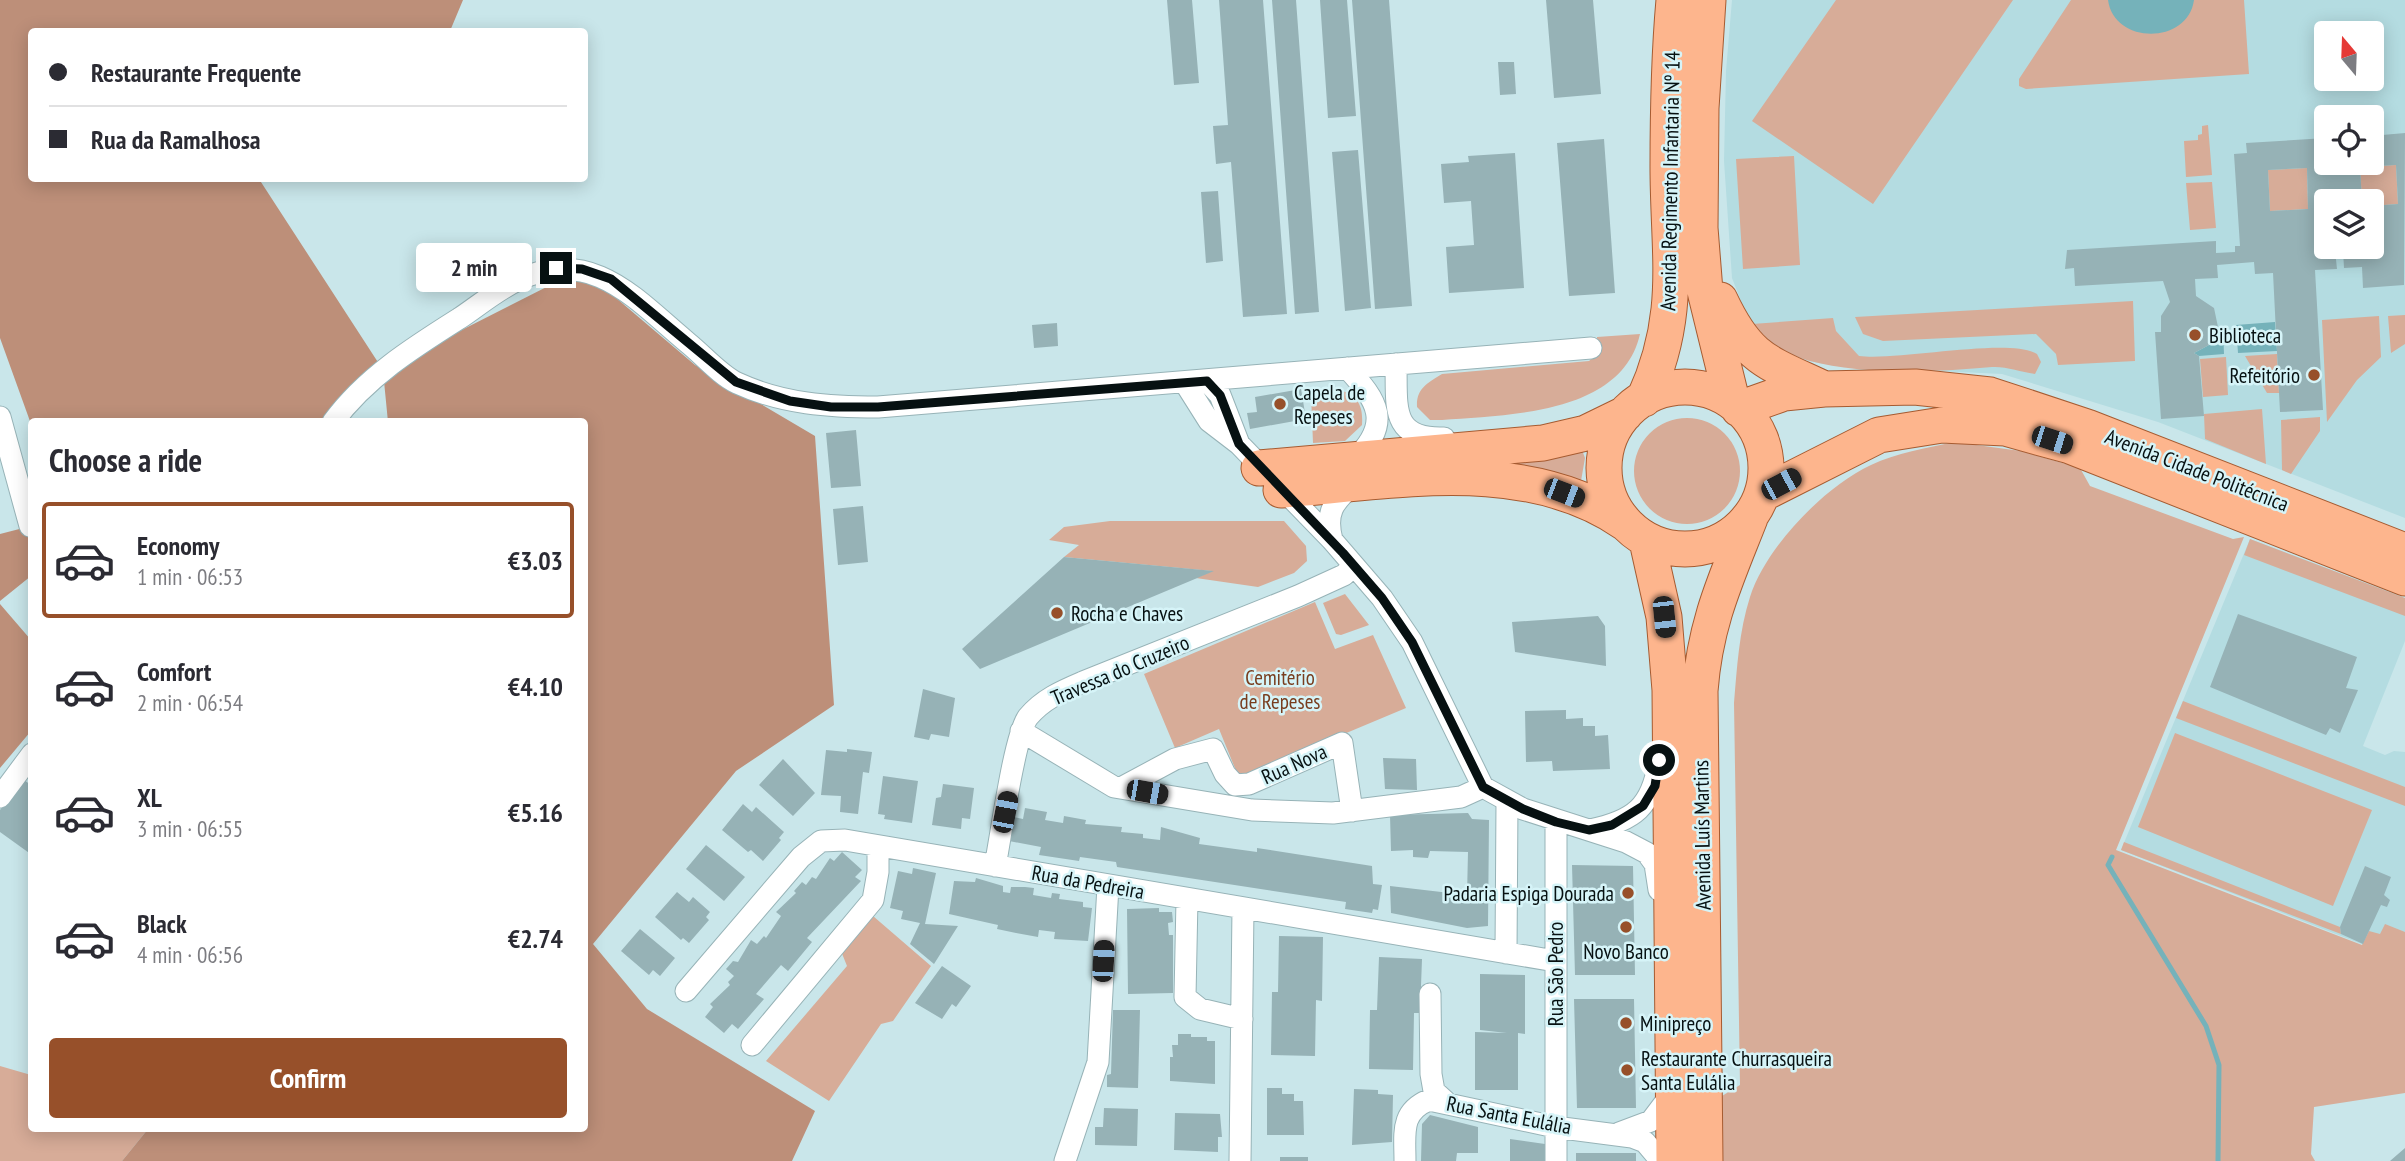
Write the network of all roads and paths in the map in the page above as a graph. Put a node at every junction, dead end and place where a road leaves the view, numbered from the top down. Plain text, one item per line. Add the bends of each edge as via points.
1 (1674, 0) edge
2 (1707, 0) edge
3 (1703, 270) junction
4 (1591, 348) dead end
5 (1396, 364) junction
6 (1347, 368) junction
7 (1207, 381) junction
8 (1185, 383) junction
9 (1824, 389) junction
10 (1735, 405) junction
11 (1634, 406) junction
12 (0, 417) edge
13 (336, 418) edge
14 (1511, 446) junction
15 (1413, 454) junction
16 (1264, 472) junction
17 (1354, 472) junction
18 (1756, 506) junction
19 (28, 519) edge
20 (1636, 532) junction
21 (1332, 540) junction
22 (2405, 551) edge
23 (1354, 566) junction
24 (2405, 578) edge
25 (1670, 690) junction
26 (1021, 731) junction
27 (28, 759) edge
28 (1483, 787) junction
29 (1121, 788) junction
30 (0, 797) edge
31 (1507, 802) junction
32 (1352, 811) junction
33 (1556, 822) junction
34 (1589, 830) junction
35 (878, 846) junction
36 (995, 866) junction
37 (1108, 886) junction
38 (1187, 899) junction
39 (1243, 908) junction
40 (1506, 953) junction
41 (1555, 961) junction
42 (1673, 963) junction
43 (686, 991) dead end
44 (1430, 995) dead end
45 (1242, 1019) junction
46 (752, 1045) dead end
47 (1674, 1091) junction
48 (1445, 1101) junction
49 (1555, 1127) junction
50 (1619, 1133) junction
51 (1065, 1161) edge
52 (1240, 1161) edge
53 (1405, 1161) edge
54 (1556, 1161) edge
55 (1661, 1161) edge
56 (1674, 1161) edge
57 (1705, 1161) edge

1 - 11 main road, Avenida Regimento Infantaria Nº 14 via 1668,168 1671,303 1661,361
2 - 3 main road via 1701,108
3 - 9 main road via 1742,341 1768,363
3 - 10 main road via 1713,329
4 - 5 street
5 - 6 street
5 - 14 street via 1398,413 1409,432 1422,438 1494,439
6 - 7 street
6 - 17 street via 1372,399 1378,420
7 - 8 street
7 - 16 street via 1220,395
8 - 13 street via 878,407 790,401 736,382 611,279 582,269 556,268 518,280 423,341 383,370
8 - 16 street via 1209,421
9 - 10 main road, Avenida Cidade Politécnica
9 - 22 main road, Avenida Cidade Politécnica via 1915,387 1990,394
10 - 11 main road via 1711,391 1688,387 1664,390
10 - 18 main road via 1750,420 1762,443 1766,469
11 - 14 main road via 1575,436
11 - 20 main road via 1611,434 1604,481 1611,503
12 - 19 street
14 - 15 main road
15 - 16 street via 1389,468 1284,477
15 - 17 main road
16 - 17 main road
16 - 21 street
17 - 20 main road via 1497,479 1564,493 1608,511
17 - 21 street via 1328,516
18 - 20 main road via 1728,537 1702,548 1674,549
18 - 24 main road, Avenida Cidade Politécnica via 1879,435 1942,425 2005,428 2070,446
18 - 57 main road, Avenida Luís Martins via 1716,601 1702,663
20 - 25 main road, Avenida Luís Martins via 1664,617
21 - 23 street
23 - 26 street, Travessa do Cruzeiro via 1298,596 1052,695
23 - 28 street via 1412,642
25 - 34 street via 1658,707 1655,786 1643,806 1627,819
25 - 42 main road, Avenida Luís Martins
26 - 29 street, Rua Nova
26 - 36 street, Travessa do Cruzeiro
27 - 30 street
28 - 31 street
28 - 32 street, Rua Nova via 1461,797
29 - 32 street, Rua Nova via 1252,810
29 - 32 street, Rua Nova via 1175,759 1213,749 1235,785 1249,784 1342,743
31 - 33 street
31 - 40 street
33 - 34 street
33 - 41 street, Rua São Pedro
34 - 42 street via 1647,853 1655,864 1661,933
35 - 36 street, Rua da Pedreira
35 - 43 street, Rua da Pedreira via 821,841 801,857
35 - 46 street via 873,900
36 - 37 street, Rua da Pedreira
37 - 38 street, Rua da Pedreira
37 - 51 street via 1098,1062
38 - 39 street, Rua da Pedreira
38 - 45 street via 1185,996 1200,1009
39 - 40 street, Rua da Pedreira
39 - 45 street
40 - 41 street, Rua da Pedreira
41 - 49 street, Rua São Pedro
42 - 47 main road, Avenida Luís Martins
44 - 48 street via 1431,1074 1434,1091
45 - 52 street
47 - 50 street via 1651,1121
47 - 56 main road, Avenida Luís Martins
48 - 49 street, Rua Santa Eulália
48 - 53 street, Rua Santa Eulália via 1429,1100 1414,1107 1407,1119
49 - 50 street, Rua Santa Eulália
49 - 54 street, Rua São Pedro
50 - 55 street via 1645,1142

